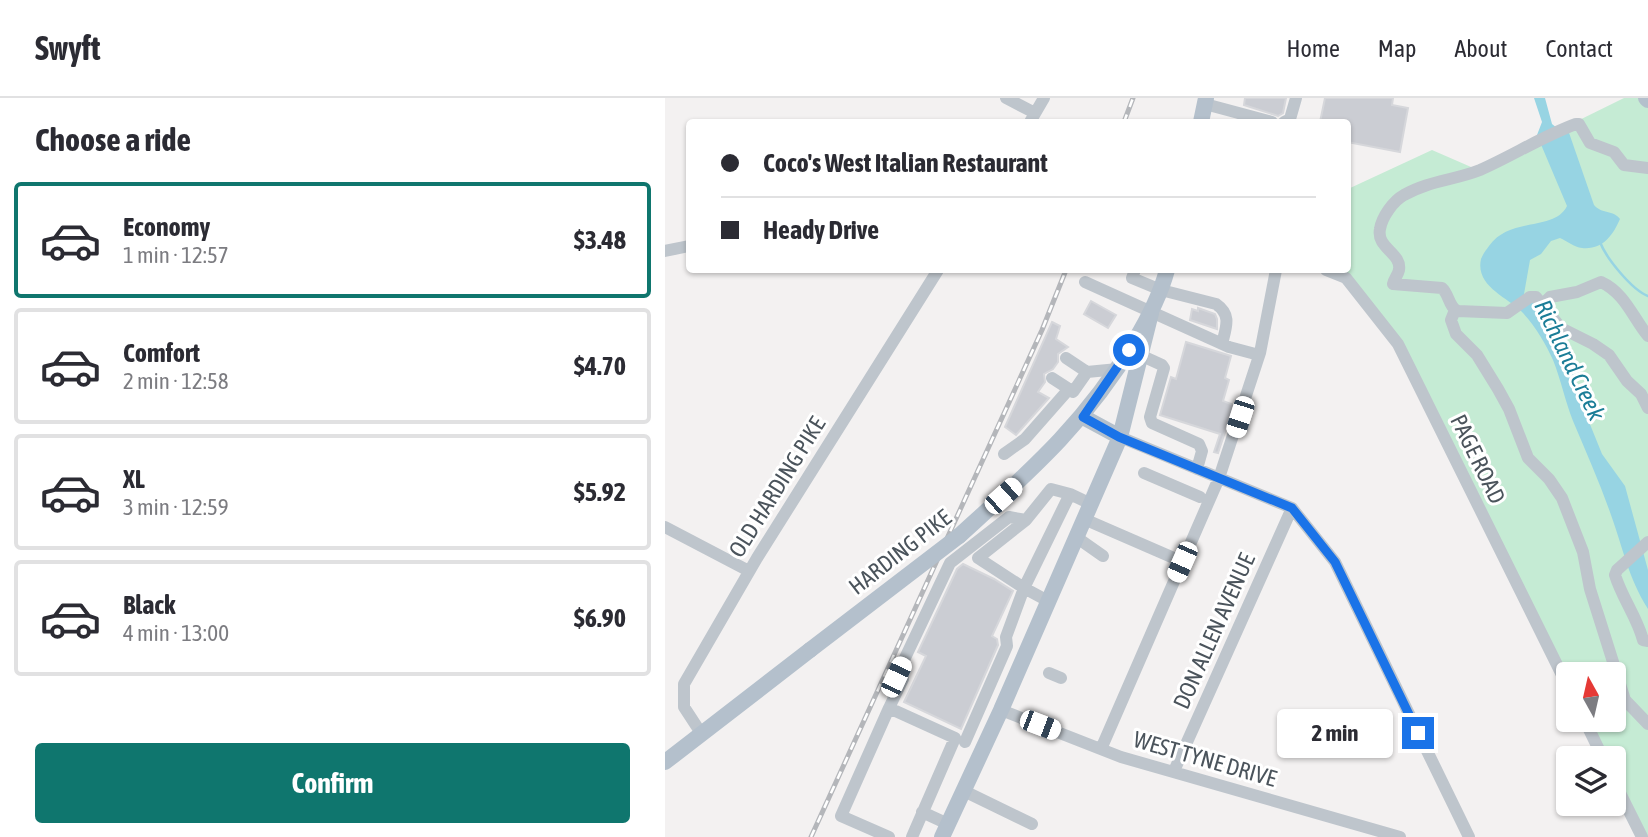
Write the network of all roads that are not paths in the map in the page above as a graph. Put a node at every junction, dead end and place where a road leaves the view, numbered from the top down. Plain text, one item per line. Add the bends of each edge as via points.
1 (1006, 98) edge
2 (1044, 98) edge
3 (1236, 98) edge
4 (1296, 98) edge
5 (1206, 101) edge
6 (1233, 112) junction
7 (1033, 118) edge
8 (1202, 119) edge
9 (1260, 119) edge
10 (1290, 119) edge
11 (1648, 168) edge
12 (686, 247) edge
13 (665, 251) edge
14 (936, 273) edge
15 (1134, 273) edge
16 (1166, 273) edge
17 (1275, 273) edge
18 (1334, 273) edge
19 (1085, 282) dead end
20 (1161, 290) junction
21 (1544, 306) junction
22 (1455, 310) junction
23 (1151, 313) junction
24 (1648, 336) edge
25 (1221, 344) junction
26 (1140, 355) junction
27 (1259, 355) junction
28 (1066, 358) dead end
29 (1118, 369) junction
30 (1084, 377) junction
31 (1052, 378) dead end
32 (1069, 389) junction
33 (1100, 395) junction
34 (1648, 408) edge
35 (1083, 417) junction
36 (1119, 437) junction
37 (1004, 454) dead end
38 (1184, 463) junction
39 (1197, 469) junction
40 (1144, 473) dead end
41 (1219, 478) junction
42 (1175, 486) junction
43 (1070, 494) junction
44 (1200, 497) dead end
45 (1292, 508) junction
46 (1087, 512) junction
47 (1026, 520) junction
48 (665, 527) edge
49 (1076, 537) junction
50 (1646, 543) edge
51 (1103, 556) dead end
52 (1182, 562) junction
53 (749, 571) junction
54 (1024, 588) junction
55 (1048, 601) junction
56 (1648, 622) edge
57 (1648, 634) edge
58 (1648, 641) edge
59 (1556, 663) edge
60 (889, 708) junction
61 (1001, 710) junction
62 (1648, 724) edge
63 (701, 733) junction
64 (960, 740) junction
65 (1101, 749) junction
66 (983, 750) junction
67 (665, 762) edge
68 (1174, 771) junction
69 (964, 791) junction
70 (1626, 805) edge
71 (922, 812) junction
72 (1032, 824) dead end
73 (945, 831) edge
74 (889, 837) edge
75 (912, 837) edge
76 (1401, 837) edge
77 (1469, 837) edge
78 (1642, 837) edge

1 - 7 street
2 - 7 street
3 - 6 street
4 - 10 street
5 - 6 street
5 - 8 main road
6 - 9 street
11 - 22 street via 1624,165 1614,152 1590,143 1579,124 1481,170 1404,194 1392,205 1379,234 1399,267 1393,284 1442,288
12 - 13 street
14 - 53 street, OLD HARDING PIKE
15 - 20 street via 1132,278
16 - 20 main road, HARDING PIKE
17 - 27 street
18 - 59 street, PAGE ROAD via 1346,278 1398,344
19 - 23 street
20 - 23 main road, HARDING PIKE
20 - 25 street via 1222,308 1228,320
21 - 22 street via 1537,297 1504,313
21 - 24 street via 1550,297 1601,282 1627,304
21 - 34 street via 1560,328 1609,355
22 - 62 street via 1450,317 1456,334 1481,360 1509,409 1525,453 1562,498 1583,552 1625,700
23 - 25 street
23 - 26 main road
23 - 29 main road, HARDING PIKE
25 - 27 street
26 - 36 main road
26 - 39 street via 1164,368 1152,423 1199,444 1202,451
27 - 41 street
28 - 30 street
29 - 30 street
29 - 33 main road, HARDING PIKE
30 - 32 street via 1073,391
30 - 33 street
31 - 32 street
32 - 37 street via 1025,439
33 - 35 main road, HARDING PIKE
35 - 36 main road
35 - 63 main road, HARDING PIKE, bridge via 1045,459 959,536
36 - 38 street
36 - 46 main road
38 - 39 street
38 - 42 street
39 - 41 street
40 - 42 street
41 - 45 street
41 - 52 street
42 - 44 street
43 - 46 street
43 - 47 street via 1051,489
43 - 54 street
45 - 68 street, DON ALLEN AVENUE
45 - 77 street via 1335,562
46 - 49 main road
46 - 52 street
47 - 54 street via 978,558
47 - 60 street via 1009,517 950,563 896,677 903,679
48 - 53 street
49 - 51 street
49 - 55 main road
50 - 58 street via 1620,567 1615,579 1643,640
52 - 65 street
53 - 63 street, OLD HARDING PIKE via 684,684 684,707
54 - 55 street
54 - 64 street via 1007,646
55 - 61 main road
56 - 57 street
60 - 64 street
60 - 74 street via 841,816
61 - 65 street, WEST TYNE DRIVE
61 - 66 main road
63 - 67 main road, HARDING PIKE
64 - 66 street
64 - 71 street
65 - 68 street, WEST TYNE DRIVE
66 - 69 main road
68 - 76 street, WEST TYNE DRIVE
69 - 72 street
69 - 73 main road
70 - 78 street
71 - 73 street
71 - 75 street

